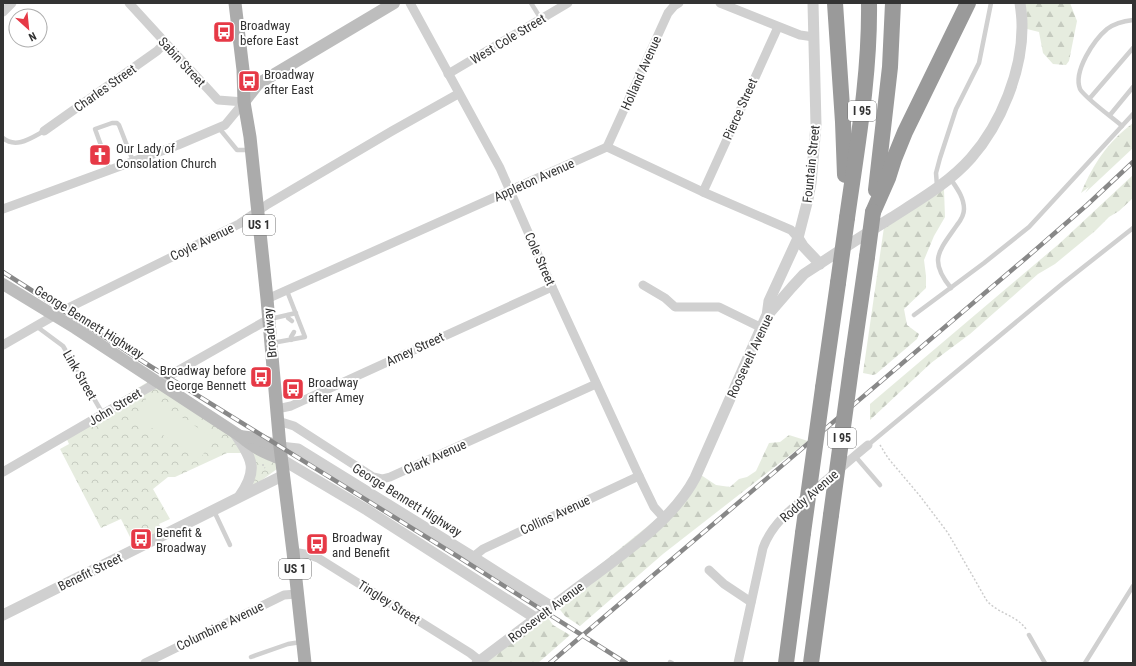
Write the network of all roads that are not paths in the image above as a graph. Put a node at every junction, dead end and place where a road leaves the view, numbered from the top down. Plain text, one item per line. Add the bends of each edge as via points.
1 (12, 3) edge
2 (129, 3) edge
3 (235, 3) edge
4 (394, 3) edge
5 (410, 3) edge
6 (532, 3) edge
7 (568, 3) edge
8 (679, 3) edge
9 (720, 3) edge
10 (813, 3) edge
11 (835, 3) edge
12 (869, 3) edge
13 (893, 3) edge
14 (968, 3) edge
15 (991, 3) edge
16 (1020, 3) edge
17 (3, 12) edge
18 (541, 19) junction
19 (1133, 20) edge
20 (778, 27) junction
21 (814, 37) junction
22 (165, 43) junction
23 (1133, 48) edge
24 (448, 74) junction
25 (1133, 87) edge
26 (458, 94) junction
27 (1090, 98) junction
28 (244, 102) junction
29 (1133, 114) edge
30 (1110, 115) junction
31 (1122, 126) junction
32 (219, 128) junction
33 (44, 131) joint
34 (3, 138) edge
35 (607, 147) junction
36 (251, 150) junction
37 (133, 161) junction
38 (110, 170) junction
39 (950, 178) junction
40 (937, 188) junction
41 (509, 191) junction
42 (703, 192) junction
43 (3, 210) edge
44 (257, 211) junction
45 (873, 212) junction
46 (846, 218) junction
47 (1133, 228) edge
48 (798, 238) junction
49 (820, 264) junction
50 (3, 284) edge
51 (644, 285) dead end
52 (552, 287) junction
53 (951, 288) junction
54 (287, 291) junction
55 (267, 299) junction
56 (296, 313) junction
57 (914, 315) dead end
58 (54, 316) junction
59 (766, 317) junction
60 (269, 319) junction
61 (35, 326) junction
62 (762, 328) junction
63 (271, 344) junction
64 (3, 345) edge
65 (158, 382) junction
66 (596, 384) junction
67 (104, 414) junction
68 (277, 415) junction
69 (237, 434) junction
70 (868, 445) joint
71 (281, 453) junction
72 (855, 456) junction
73 (3, 472) edge
74 (284, 475) junction
75 (639, 476) junction
76 (880, 485) dead end
77 (238, 498) junction
78 (214, 511) junction
79 (664, 518) junction
80 (230, 545) dead end
81 (293, 552) junction
82 (473, 557) junction
83 (710, 570) dead end
84 (1133, 586) edge
85 (297, 594) junction
86 (751, 602) junction
87 (552, 607) junction
88 (3, 615) edge
89 (537, 619) junction
90 (1029, 635) road end
91 (302, 642) junction
92 (251, 657) dead end
93 (478, 662) edge
94 (145, 663) edge
95 (305, 663) edge
96 (738, 663) edge
97 (786, 663) edge
98 (811, 663) edge
99 (1045, 663) edge
100 (1085, 663) edge

1 - 17 street
2 - 22 street, Sabin Street
3 - 28 main road, Broadway / US 1
4 - 28 main road via 258,84
5 - 24 street, Cole Street
6 - 18 lane
7 - 18 street, West Cole Street
8 - 35 street, Holland Avenue via 668,13
9 - 20 street
10 - 21 street, Fountain Street
11 - 46 highway
12 - 46 highway, I 95 via 864,86
13 - 45 highway, I 95 via 890,67
14 - 45 highway via 905,132
15 - 40 lane via 979,63 956,109 940,158 936,173
16 - 39 street, Roosevelt Avenue via 1020,54 1006,101 985,139 971,158
18 - 24 street, West Cole Street
19 - 27 lane via 1122,21 1108,29 1090,49 1080,71 1079,80 1080,89
20 - 21 street via 800,36
20 - 42 street, Pierce Street
21 - 48 street, Fountain Street via 816,125 808,199
22 - 28 street, Sabin Street via 218,100
22 - 33 street, Charles Street
23 - 27 lane
24 - 26 street, Cole Street
25 - 30 lane
26 - 41 street, Cole Street via 500,168
26 - 44 street, Coyle Avenue
27 - 30 lane
28 - 32 street via 225,125
28 - 36 main road, Broadway / US 1
29 - 31 lane
30 - 31 lane
31 - 53 lane via 1029,228
32 - 36 lane via 237,150
32 - 37 street
33 - 34 lane via 20,143 13,144
35 - 41 street, Appleton Avenue
35 - 42 street
36 - 44 main road, Broadway / US 1
37 - 38 street
37 - 38 lane via 117,123 95,129
38 - 43 street
39 - 40 street, Roosevelt Avenue
39 - 53 lane via 964,208 962,218 938,256 940,274
40 - 49 street, Roosevelt Avenue
41 - 52 street, Cole Street
41 - 54 street, Appleton Avenue
42 - 48 street via 791,230
44 - 55 main road, Broadway / US 1
44 - 58 street, Coyle Avenue via 239,224 142,270
45 - 98 highway, I 95, bridge
46 - 97 highway, I 95, bridge
47 - 70 lane
48 - 49 street
48 - 59 street, Fountain Street via 769,301
49 - 59 street, Roosevelt Avenue via 804,274
50 - 58 main road, George Bennett Highway
51 - 62 street via 675,307 719,307
52 - 66 street, Cole Street
52 - 68 street, Amey Street via 291,406
53 - 57 lane
54 - 55 street, Appleton Avenue
54 - 56 lane
55 - 60 main road, Broadway / US 1
56 - 60 lane via 288,319
56 - 63 lane via 305,337 291,335
58 - 61 street, Coyle Avenue
58 - 65 main road, George Bennett Highway
59 - 62 street, Roosevelt Avenue
60 - 63 main road, Broadway / US 1
60 - 65 street, John Street
61 - 64 street, Coyle Avenue
61 - 67 lane, Link Street via 63,346
62 - 79 street, Roosevelt Avenue via 694,482 682,500
63 - 68 main road, Broadway / US 1
65 - 67 street, John Street
65 - 69 main road, George Bennett Highway
66 - 68 street, Clark Avenue via 382,479 374,477
66 - 75 street, Cole Street
67 - 73 street, John Street
68 - 71 main road, Broadway / US 1
69 - 71 main road, George Bennett Highway via 255,438
69 - 77 street via 248,454 252,471 247,486
70 - 72 street, Roddy Avenue
71 - 74 main road, Broadway / US 1
71 - 82 street, George Bennett Highway via 298,449
71 - 89 street, George Bennett Highway
72 - 76 lane
72 - 86 street, Roddy Avenue via 773,527 763,548
74 - 77 street, Benefit Street
74 - 81 main road, Broadway / US 1
75 - 79 street, Cole Street via 654,508
75 - 82 street, Collins Avenue via 483,549
77 - 78 street, Benefit Street
78 - 80 lane
78 - 88 street, Benefit Street
79 - 87 street, Roosevelt Avenue via 618,558
81 - 85 main road, Broadway / US 1
81 - 93 street, Tingley Street via 318,558 470,653
82 - 87 street, George Bennett Highway
83 - 86 street via 724,584
84 - 100 lane
85 - 91 main road, Broadway / US 1
85 - 94 street, Columbine Avenue via 284,595
86 - 96 street, Roddy Avenue
87 - 89 street, Roosevelt Avenue
89 - 93 street, Roosevelt Avenue
90 - 99 lane
91 - 92 lane via 288,644
91 - 95 main road, Broadway / US 1

